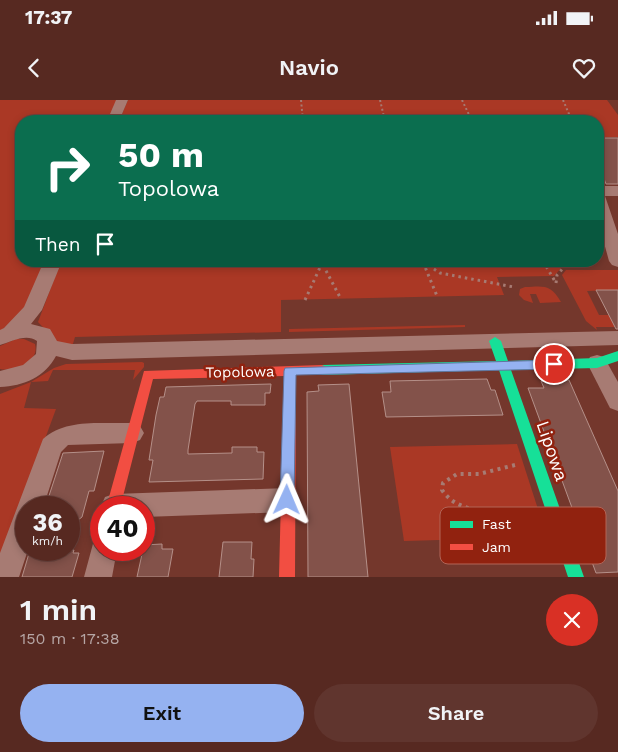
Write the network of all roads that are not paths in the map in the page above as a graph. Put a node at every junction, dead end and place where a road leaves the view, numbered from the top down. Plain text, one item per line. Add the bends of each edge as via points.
1 (122, 100) edge
2 (116, 115) edge
3 (604, 191) edge
4 (618, 191) edge
5 (604, 215) edge
6 (618, 261) edge
7 (50, 267) edge
8 (32, 310) junction
9 (6, 335) edge
10 (618, 338) edge
11 (495, 341) junction
12 (42, 346) junction
13 (154, 351) junction
14 (618, 355) edge
15 (597, 363) junction
16 (504, 366) junction
17 (290, 371) junction
18 (3, 381) edge
19 (141, 382) junction
20 (618, 402) edge
21 (132, 433) junction
22 (34, 496) edge
23 (116, 496) edge
24 (287, 500) junction
25 (155, 505) edge
26 (552, 507) edge
27 (15, 548) edge
28 (102, 561) edge
29 (572, 564) edge
30 (5, 577) edge
31 (98, 577) edge
32 (286, 577) edge
33 (576, 577) edge

1 - 2 street
3 - 4 street
5 - 6 street
7 - 8 street
8 - 9 street
8 - 12 street
9 - 12 street
10 - 11 street
11 - 13 street
11 - 16 street, Lipowa
12 - 13 street via 72,352
12 - 18 street via 27,373
13 - 19 street
14 - 15 street, Topolowa
15 - 16 street, Topolowa
15 - 20 street
16 - 17 street, Topolowa
16 - 26 street, Lipowa
17 - 19 street, Topolowa
17 - 24 street
19 - 21 street
21 - 22 street via 61,437 52,446
21 - 23 street
24 - 25 street
24 - 32 street
27 - 30 street
28 - 31 street
29 - 33 street, Lipowa

